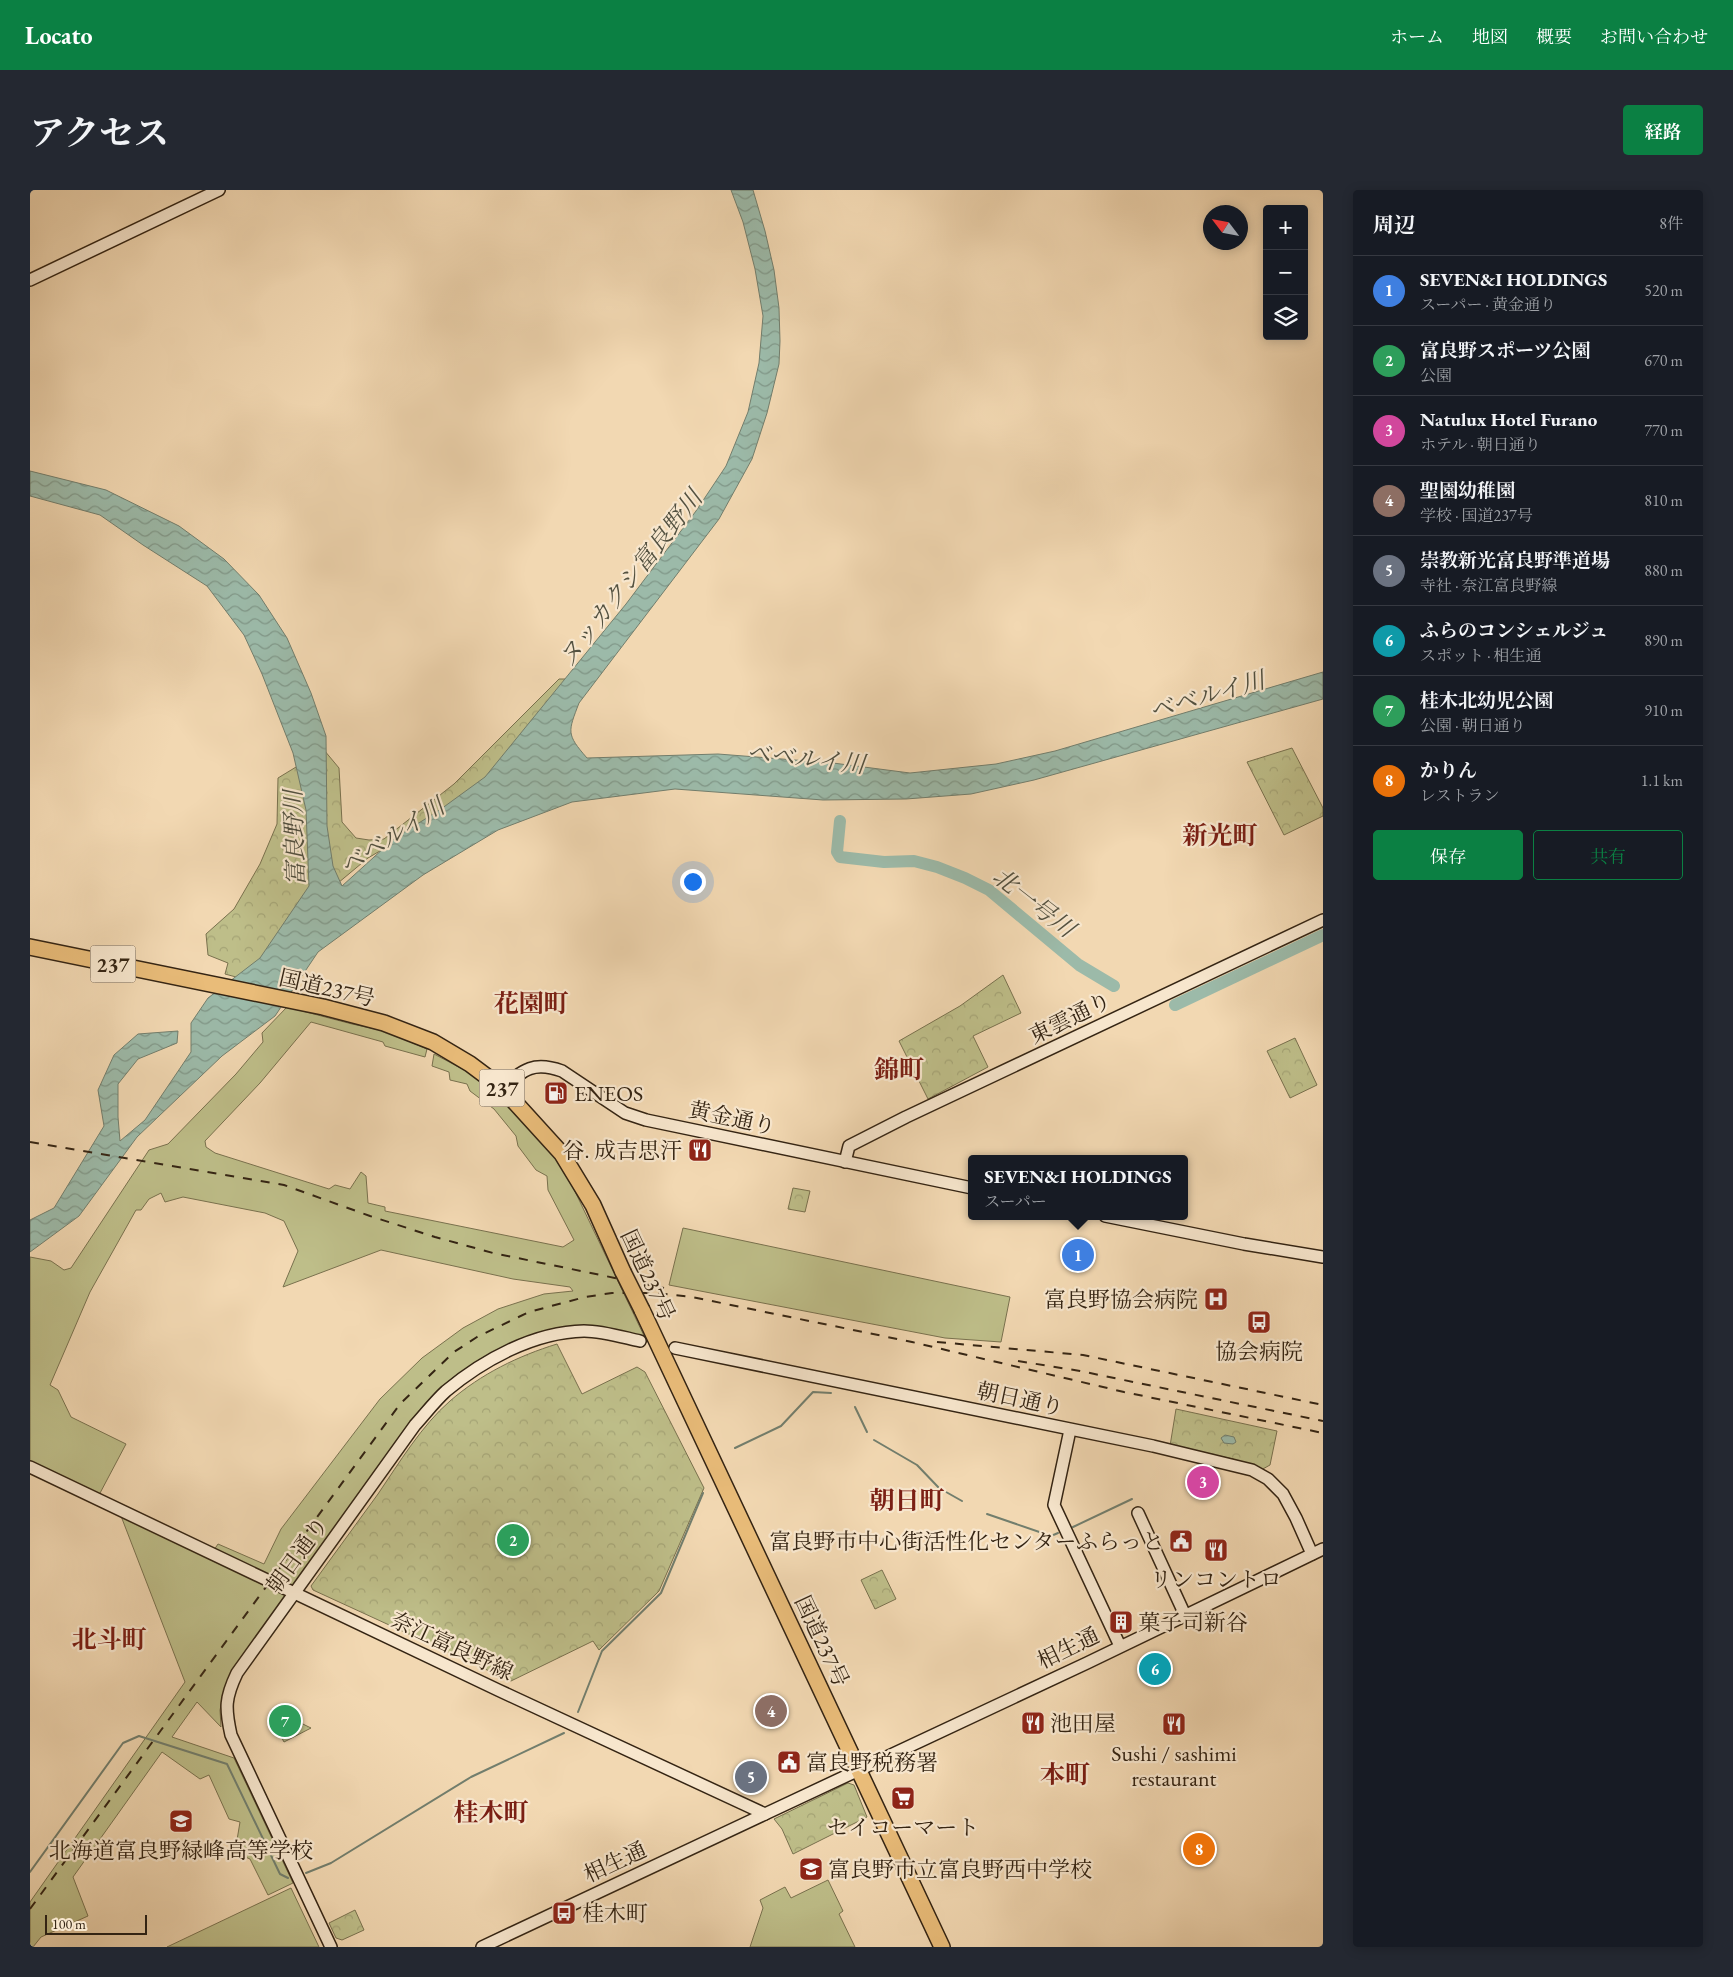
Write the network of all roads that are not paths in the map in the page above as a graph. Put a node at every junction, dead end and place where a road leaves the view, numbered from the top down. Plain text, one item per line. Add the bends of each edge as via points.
1 (219, 190) edge
2 (30, 280) edge
3 (1323, 920) edge
4 (30, 947) edge
5 (502, 1088) junction
6 (846, 1162) junction
7 (968, 1187) edge
8 (1125, 1220) edge
9 (1323, 1257) edge
10 (640, 1341) dead end
11 (676, 1348) dead end
12 (1070, 1430) junction
13 (30, 1467) edge
14 (1138, 1513) dead end
15 (1323, 1549) edge
16 (1312, 1554) junction
17 (294, 1592) junction
18 (1185, 1614) junction
19 (1120, 1646) junction
20 (857, 1770) junction
21 (765, 1814) junction
22 (331, 1947) edge
23 (482, 1947) edge
24 (942, 1947) edge

1 - 2 street
3 - 6 street, 東雲通り via 849,1146
4 - 5 highway, 国道237号 / 237 via 301,1002 384,1023 433,1042
5 - 6 street, 黄金通り via 526,1069 540,1065 551,1067 624,1113
5 - 20 highway, 国道237号 / 237, bridge via 562,1154 593,1204
6 - 7 street, 黄金通り
8 - 9 street
10 - 17 street, 朝日通り via 584,1331 550,1336 490,1360 459,1381 415,1425
11 - 12 street, 朝日通り
12 - 16 street, 朝日通り via 1252,1470 1268,1479 1282,1494
12 - 19 street via 1054,1505
13 - 17 street, 奈江富良野線
14 - 18 street
15 - 16 street, 相生通
16 - 18 street, 相生通
17 - 21 street, 奈江富良野線
17 - 22 street, 朝日通り via 237,1673 228,1692 227,1718 231,1735
18 - 19 street, 相生通
19 - 20 street, 相生通
20 - 21 street
20 - 24 highway, 国道237号 / 237
21 - 23 street, 相生通

